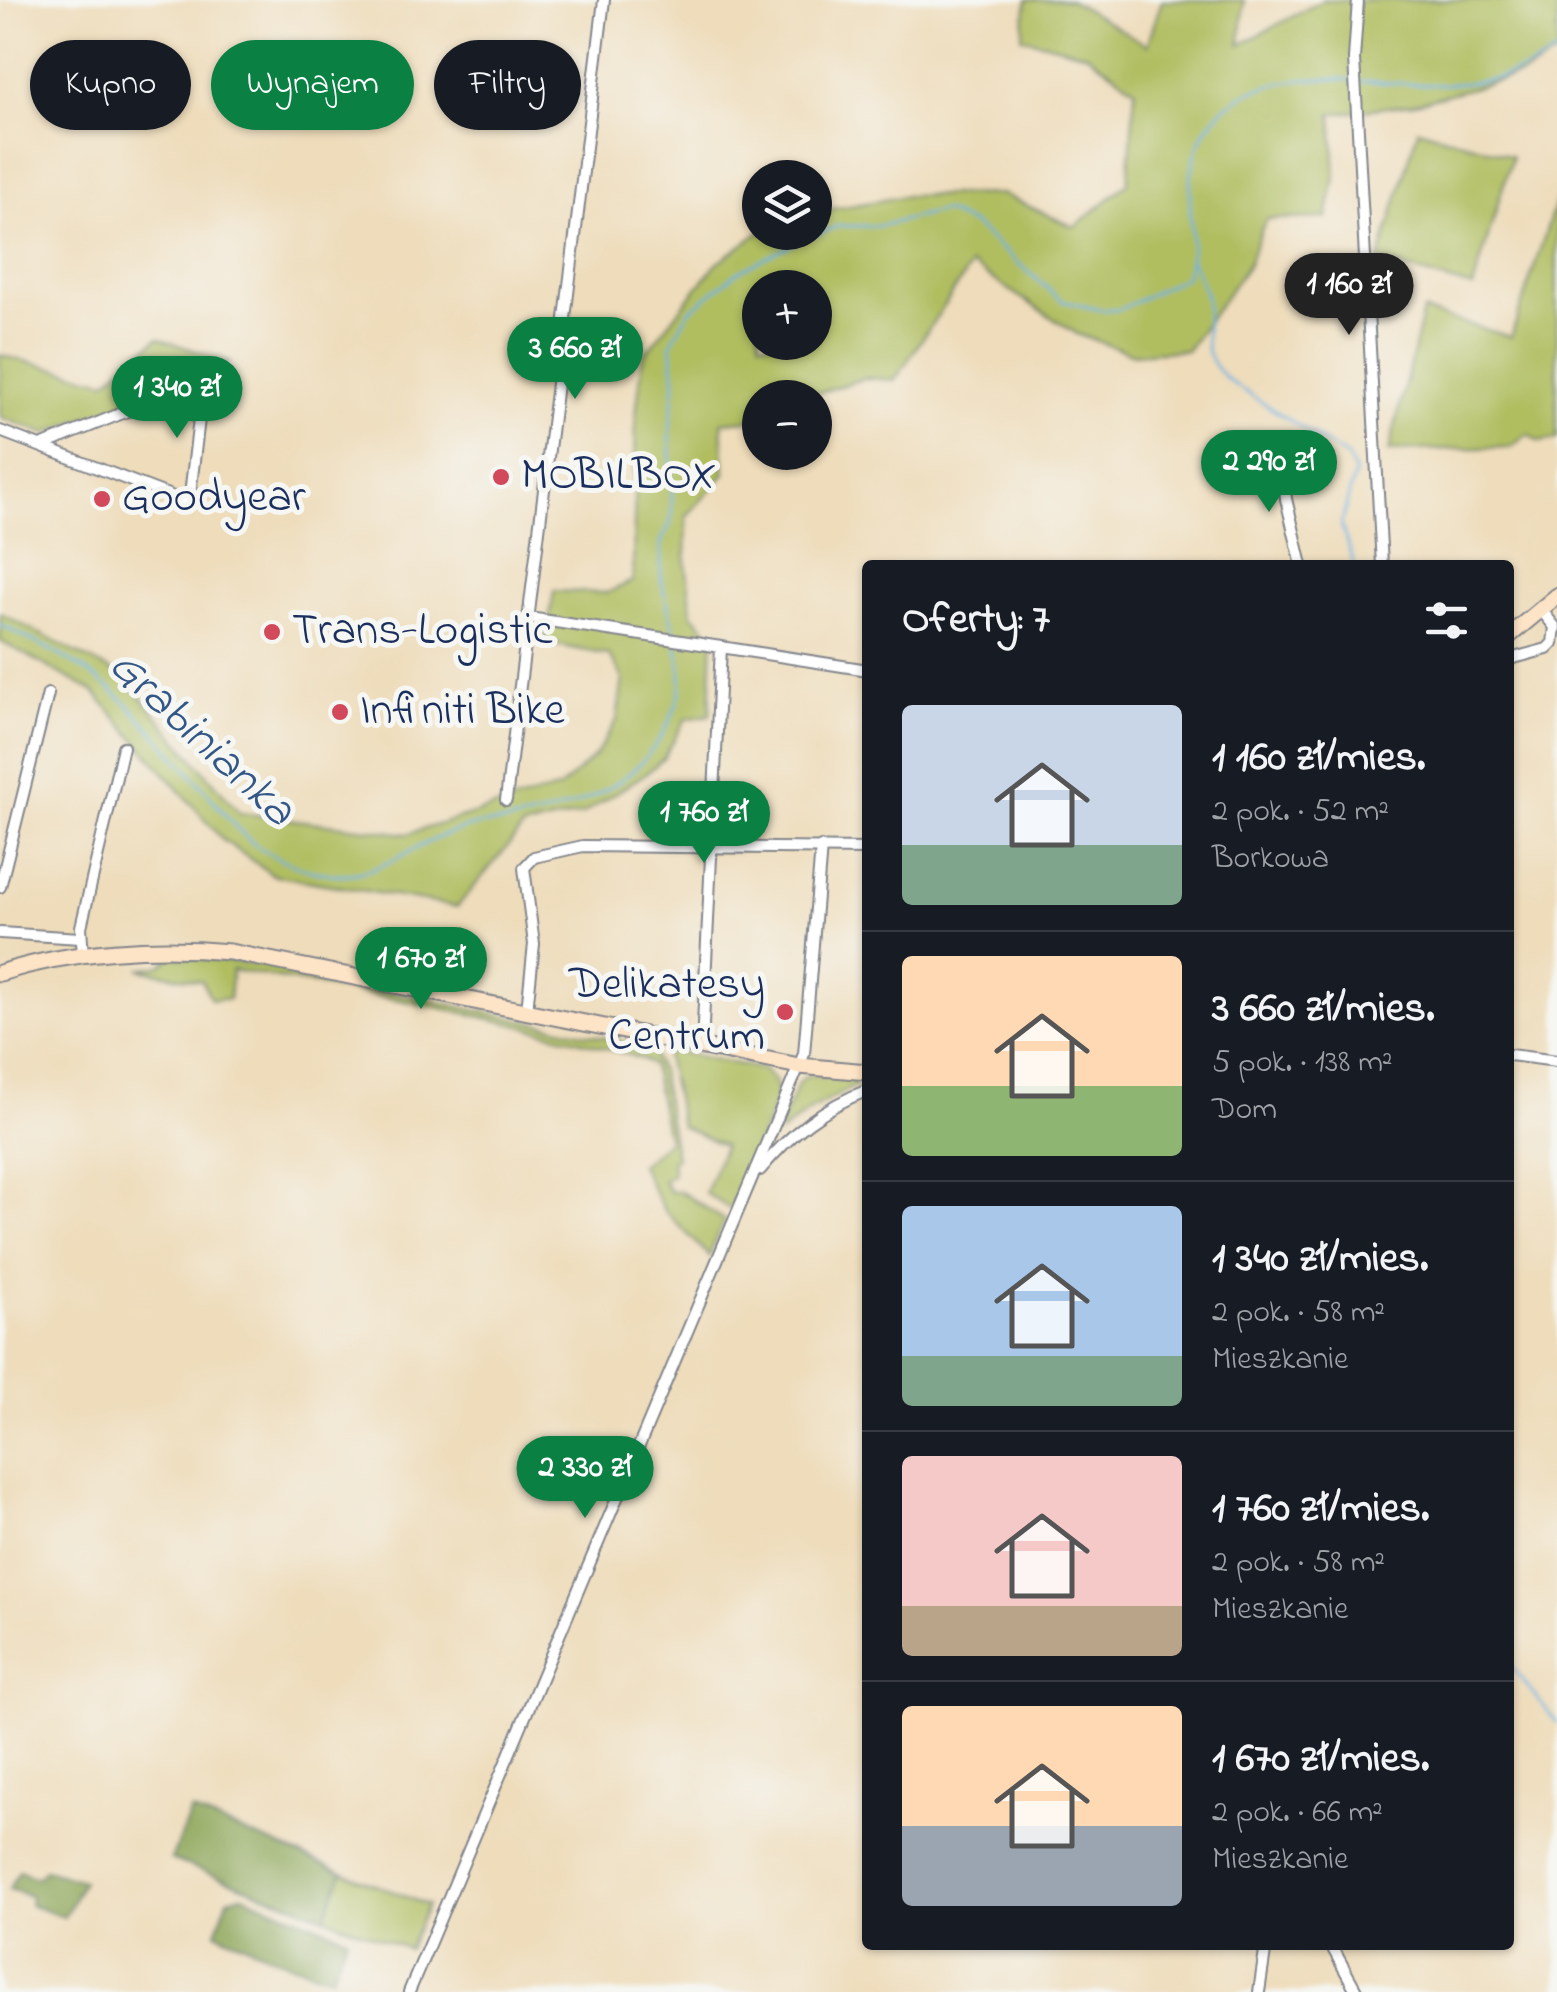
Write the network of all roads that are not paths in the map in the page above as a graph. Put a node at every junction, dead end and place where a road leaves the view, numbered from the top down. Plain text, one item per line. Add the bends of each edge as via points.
1 (604, 0) edge
2 (1358, 0) edge
3 (0, 430) edge
4 (41, 446) junction
5 (1282, 459) dead end
6 (1301, 560) edge
7 (1382, 560) edge
8 (1557, 596) edge
9 (1542, 611) junction
10 (529, 618) junction
11 (1514, 632) edge
12 (721, 647) junction
13 (1514, 658) edge
14 (862, 669) edge
15 (48, 694) dead end
16 (124, 747) dead end
17 (506, 800) dead end
18 (711, 846) junction
19 (821, 847) junction
20 (862, 848) edge
21 (0, 887) edge
22 (0, 933) edge
23 (80, 938) junction
24 (82, 956) junction
25 (0, 961) edge
26 (33, 963) junction
27 (0, 973) edge
28 (527, 1010) junction
29 (702, 1046) junction
30 (1514, 1056) edge
31 (1557, 1061) edge
32 (798, 1066) junction
33 (862, 1071) edge
34 (862, 1092) edge
35 (752, 1179) junction
36 (1265, 1950) edge
37 (1334, 1950) edge
38 (409, 1992) edge
39 (1259, 1992) edge
40 (1357, 1992) edge

1 - 10 street
2 - 7 street via 1354,58
3 - 4 street
4 - 4 street via 152,401 203,385 189,503
5 - 6 street
8 - 9 street
9 - 11 street
9 - 13 street via 1555,627 1554,643
10 - 12 street
10 - 17 street
12 - 14 street
12 - 18 street
15 - 21 street
16 - 23 street
18 - 19 street
18 - 28 street via 583,846 528,861 524,876 534,946
18 - 29 street
19 - 20 street
19 - 32 street
22 - 23 street
23 - 24 street
24 - 26 street
24 - 28 street via 148,949 230,952
25 - 26 street
26 - 27 street
28 - 29 street
29 - 32 street
30 - 31 street
32 - 33 street
32 - 35 street
34 - 35 street via 805,1123
35 - 38 street
36 - 39 street
37 - 40 street

